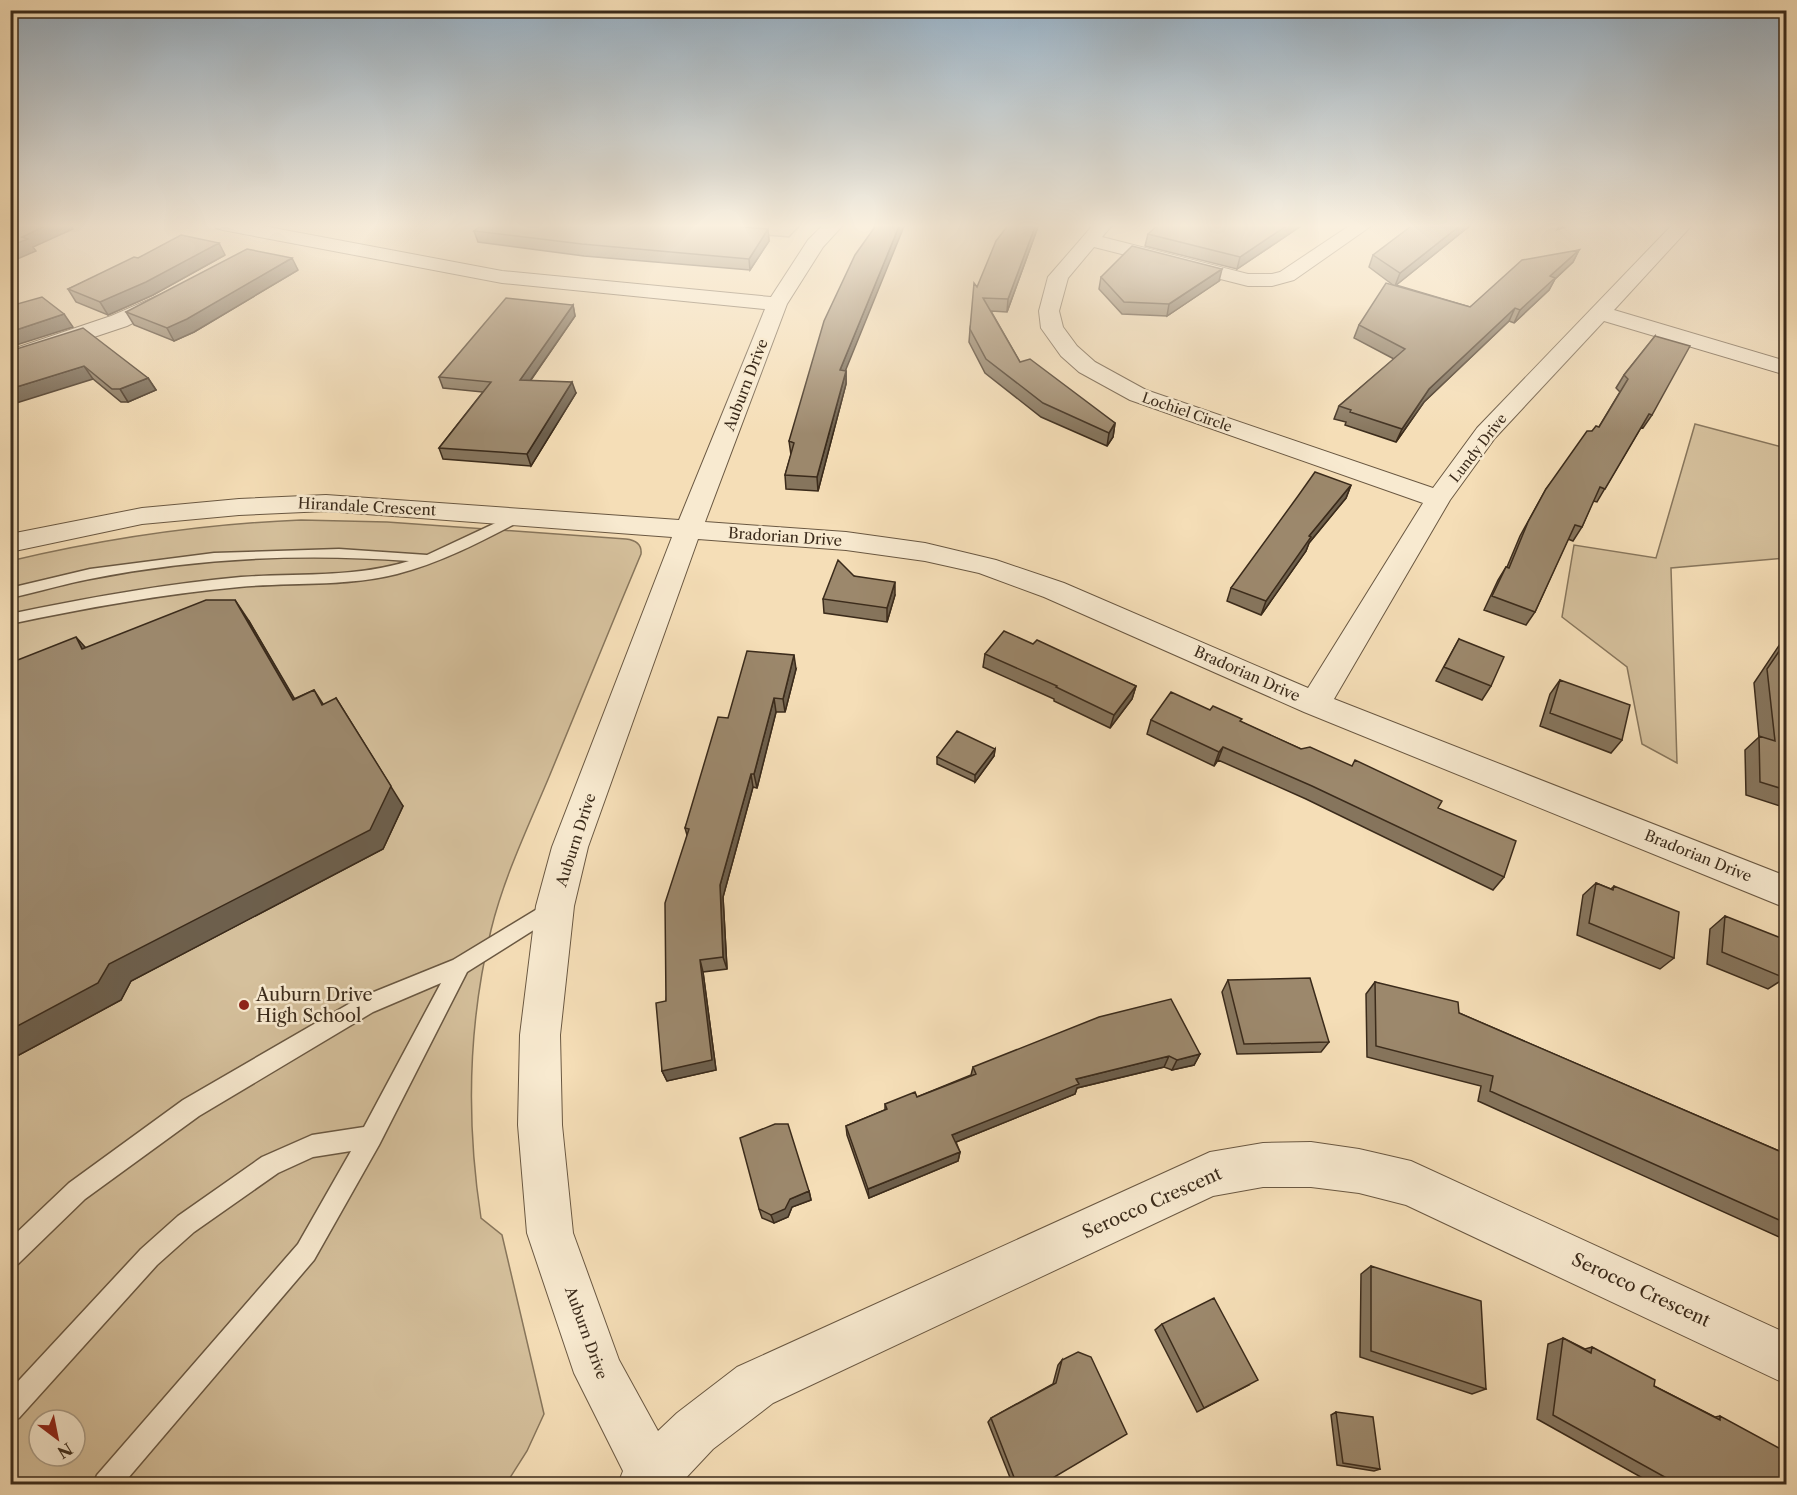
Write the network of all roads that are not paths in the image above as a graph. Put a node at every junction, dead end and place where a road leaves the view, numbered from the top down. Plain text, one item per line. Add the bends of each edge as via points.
1 (173, 294) edge
2 (673, 294) edge
3 (783, 294) edge
4 (1053, 294) edge
5 (1618, 294) edge
6 (777, 304) junction
7 (1600, 313) junction
8 (10, 358) edge
9 (1786, 368) edge
10 (1438, 499) junction
11 (520, 515) junction
12 (690, 530) junction
13 (10, 543) edge
14 (432, 559) junction
15 (10, 593) edge
16 (10, 619) edge
17 (1315, 704) junction
18 (1786, 892) edge
19 (555, 906) junction
20 (460, 966) junction
21 (371, 1137) junction
22 (10, 1256) edge
23 (1786, 1359) edge
24 (10, 1408) edge
25 (651, 1482) edge
26 (106, 1485) edge

1 - 8 street via 119,321
2 - 6 street
3 - 6 street, Auburn Drive
4 - 10 street, Lochiel Circle via 1049,311 1052,328 1069,351 1087,367 1137,394
5 - 7 street, Lundy Drive
6 - 12 street, Auburn Drive
7 - 9 street
7 - 10 street, Lundy Drive via 1486,433
10 - 17 street, Lundy Drive
11 - 12 street, Hirandale Crescent
11 - 13 street, Hirandale Crescent via 326,503 282,504 142,516
11 - 14 lane
12 - 17 street, Bradorian Drive via 846,540 986,566 1054,590
12 - 19 street, Auburn Drive via 570,847
14 - 15 lane via 360,552 184,561 91,574
14 - 16 lane via 353,576 242,582 106,598
17 - 18 street, Bradorian Drive
19 - 20 lane
19 - 25 street, Auburn Drive via 540,1035 540,1125 550,1233 599,1373
20 - 21 lane
20 - 22 lane via 366,1005 191,1108 77,1191
21 - 24 lane via 312,1146 270,1166 186,1224 149,1257
21 - 26 lane via 306,1252
23 - 25 street, Serocco Crescent via 1411,1184 1323,1164 1257,1164 1210,1174 755,1385 695,1431

